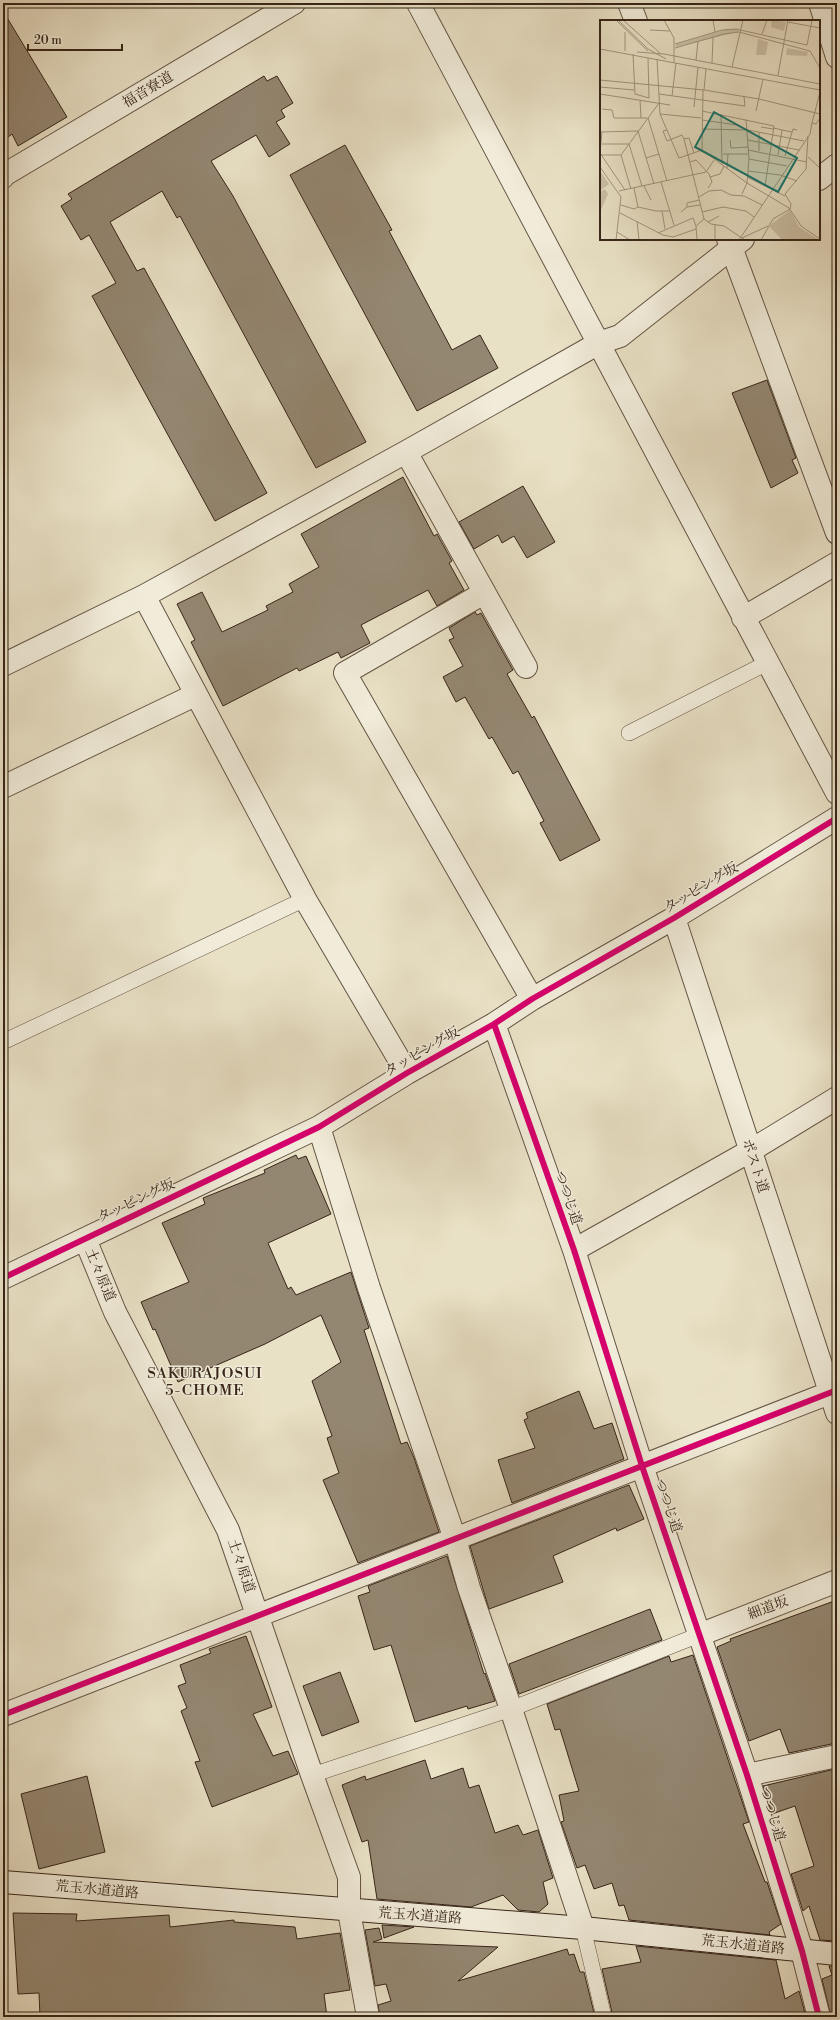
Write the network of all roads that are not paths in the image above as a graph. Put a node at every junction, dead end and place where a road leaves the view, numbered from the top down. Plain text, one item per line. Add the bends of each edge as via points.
1 (294, 3) edge
2 (418, 3) edge
3 (629, 3) edge
4 (820, 3) edge
5 (636, 20) edge
6 (837, 57) edge
7 (837, 165) edge
8 (3, 176) edge
9 (820, 178) edge
10 (734, 242) edge
11 (599, 343) junction
12 (406, 452) junction
13 (837, 533) edge
14 (837, 563) edge
15 (484, 593) junction
16 (144, 596) junction
17 (743, 618) junction
18 (767, 664) junction
19 (3, 665) edge
20 (526, 667) dead end
21 (195, 695) junction
22 (629, 733) dead end
23 (3, 787) edge
24 (837, 793) edge
25 (837, 818) edge
26 (305, 899) junction
27 (674, 918) junction
28 (532, 999) junction
29 (494, 1024) junction
30 (3, 1042) edge
31 (406, 1073) junction
32 (837, 1098) edge
33 (319, 1127) junction
34 (750, 1151) junction
35 (85, 1239) junction
36 (574, 1250) junction
37 (3, 1278) edge
38 (835, 1399) edge
39 (642, 1466) junction
40 (455, 1539) junction
41 (837, 1581) edge
42 (258, 1615) junction
43 (699, 1635) junction
44 (511, 1710) junction
45 (3, 1715) edge
46 (837, 1756) edge
47 (312, 1775) junction
48 (747, 1775) junction
49 (3, 1882) edge
50 (349, 1911) junction
51 (583, 1928) junction
52 (802, 1951) junction
53 (837, 1954) edge
54 (368, 2017) edge
55 (604, 2017) edge
56 (819, 2017) edge

1 - 8 street, 福音寮道
2 - 11 street
3 - 5 street
4 - 6 street
7 - 9 street
10 - 11 street via 620,336
10 - 13 street
11 - 12 street
11 - 17 street
12 - 15 street
12 - 16 street
14 - 17 street
15 - 20 street
15 - 28 street via 346,673
16 - 19 street
16 - 21 street
17 - 18 street
18 - 22 lane
18 - 24 street
21 - 23 street
21 - 26 street
25 - 27 street, タッピング坂
26 - 30 lane
26 - 31 street
27 - 28 street, タッピング坂
27 - 34 street, ポスト道
28 - 29 street, タッピング坂
29 - 31 street, タッピング坂
29 - 36 street, つつじ道
31 - 33 street, タッピング坂
32 - 34 street
33 - 35 street, タッピング坂
33 - 40 street via 369,1288
34 - 36 street
34 - 38 street, ポスト道
35 - 37 street, タッピング坂
35 - 42 street, 土々原道 via 115,1312 228,1530
36 - 39 street, つつじ道
38 - 39 street
39 - 40 street
39 - 43 street, つつじ道
40 - 42 street
40 - 44 street
41 - 43 street, 細道坂
42 - 45 street
42 - 47 street, 土々原道
43 - 44 lane
43 - 48 street, つつじ道
44 - 47 lane
44 - 51 street
46 - 48 street
47 - 50 street, 土々原道 via 349,1876
48 - 52 street, つつじ道
49 - 50 street, 荒玉水道道路
50 - 51 street, 荒玉水道道路
50 - 54 street, 土々原道
51 - 52 street, 荒玉水道道路
51 - 55 lane
52 - 53 street, 荒玉水道道路
52 - 56 street, つつじ道

